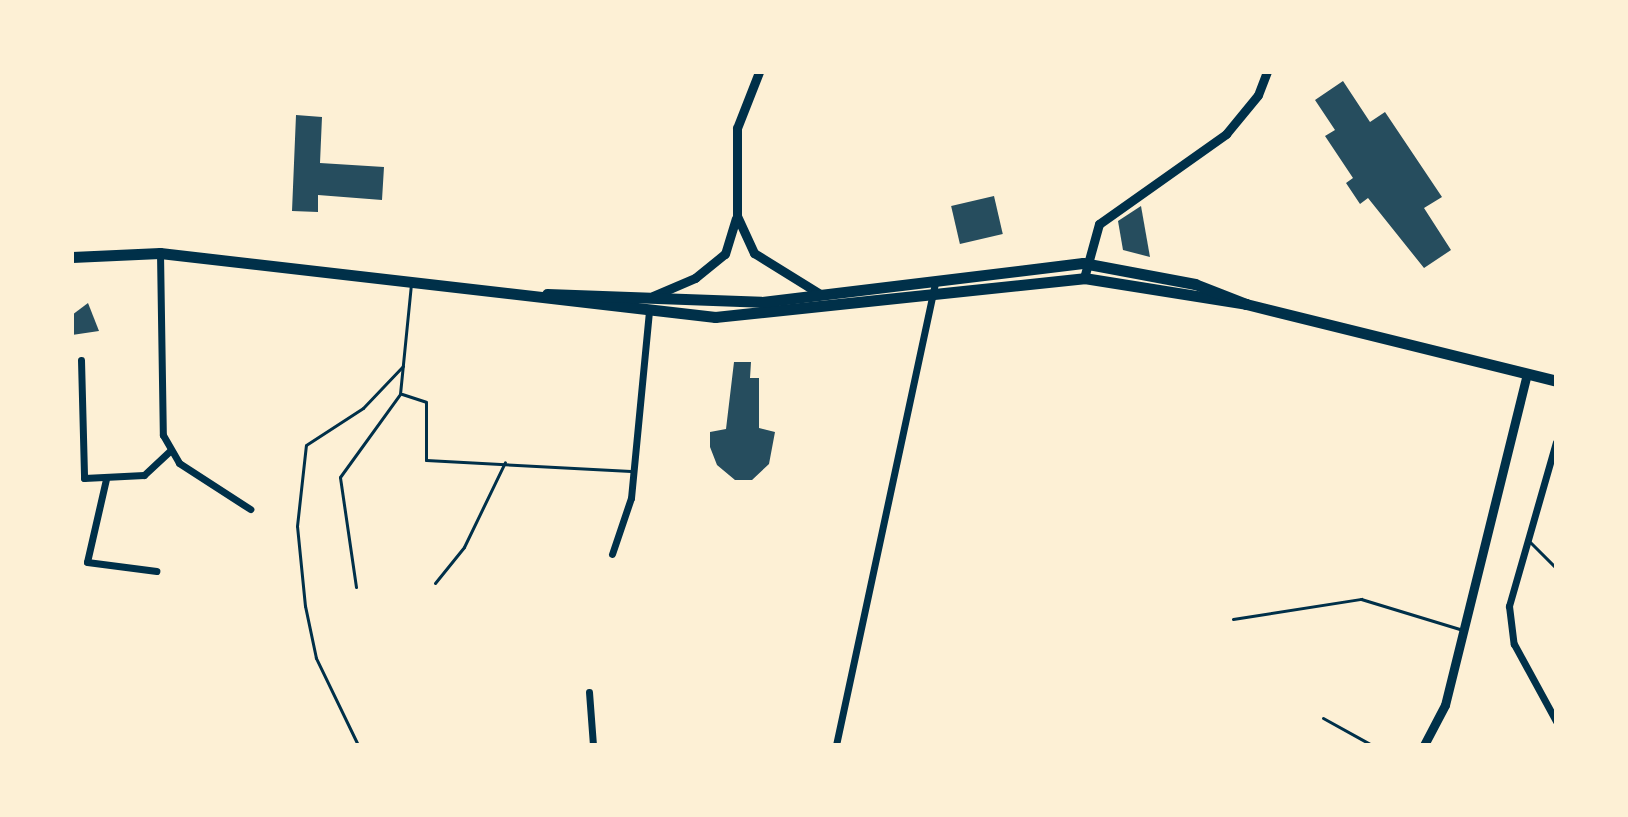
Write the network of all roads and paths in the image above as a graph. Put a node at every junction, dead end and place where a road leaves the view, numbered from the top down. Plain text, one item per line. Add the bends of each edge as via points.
1 (759, 72) edge
2 (1267, 72) edge
3 (737, 216) junction
4 (160, 253) junction
5 (72, 257) edge
6 (1083, 263) junction
7 (1084, 278) junction
8 (412, 281) junction
9 (935, 283) junction
10 (533, 294) junction
11 (649, 297) junction
12 (826, 297) junction
13 (932, 298) junction
14 (1246, 304) junction
15 (827, 310) junction
16 (649, 312) junction
17 (81, 360) dead end
18 (403, 366) junction
19 (1527, 373) junction
20 (1556, 381) edge
21 (400, 394) junction
22 (1556, 442) edge
23 (170, 451) junction
24 (505, 462) junction
25 (631, 471) junction
26 (106, 479) junction
27 (250, 509) dead end
28 (1527, 540) junction
29 (612, 554) dead end
30 (1556, 568) edge
31 (156, 571) dead end
32 (435, 583) dead end
33 (356, 587) dead end
34 (1233, 619) dead end
35 (1464, 630) junction
36 (589, 692) dead end
37 (1323, 718) dead end
38 (1556, 721) edge
39 (358, 745) edge
40 (593, 745) edge
41 (836, 745) edge
42 (1372, 745) edge
43 (1424, 745) edge

1 - 3 street via 737,128
2 - 6 street via 1258,95 1226,134 1099,224
3 - 11 street via 725,254 695,278
3 - 12 street via 754,253
4 - 5 main road
4 - 8 main road
4 - 23 street via 157,378
6 - 7 street
6 - 9 main road
6 - 14 main road via 1195,284
7 - 13 main road
7 - 14 main road
8 - 10 main road
8 - 18 lane
9 - 12 main road
9 - 13 street
10 - 11 main road
10 - 16 main road
11 - 12 main road
11 - 16 street
12 - 15 street
13 - 15 main road
13 - 41 street
14 - 19 main road
15 - 16 main road
16 - 25 street
17 - 26 street via 79,472
18 - 21 lane
18 - 39 lane via 363,408 306,445 297,526 305,606 316,658
19 - 20 main road
19 - 35 street
21 - 24 lane via 426,402 426,460
21 - 33 lane via 340,477
22 - 28 street
23 - 26 street via 144,475
23 - 27 street
24 - 25 lane
24 - 32 lane via 464,547
25 - 29 street via 631,498
26 - 31 street via 87,562
28 - 30 lane
28 - 38 street via 1510,627
34 - 35 lane via 1361,599
35 - 43 street via 1445,705
36 - 40 street
37 - 42 lane

